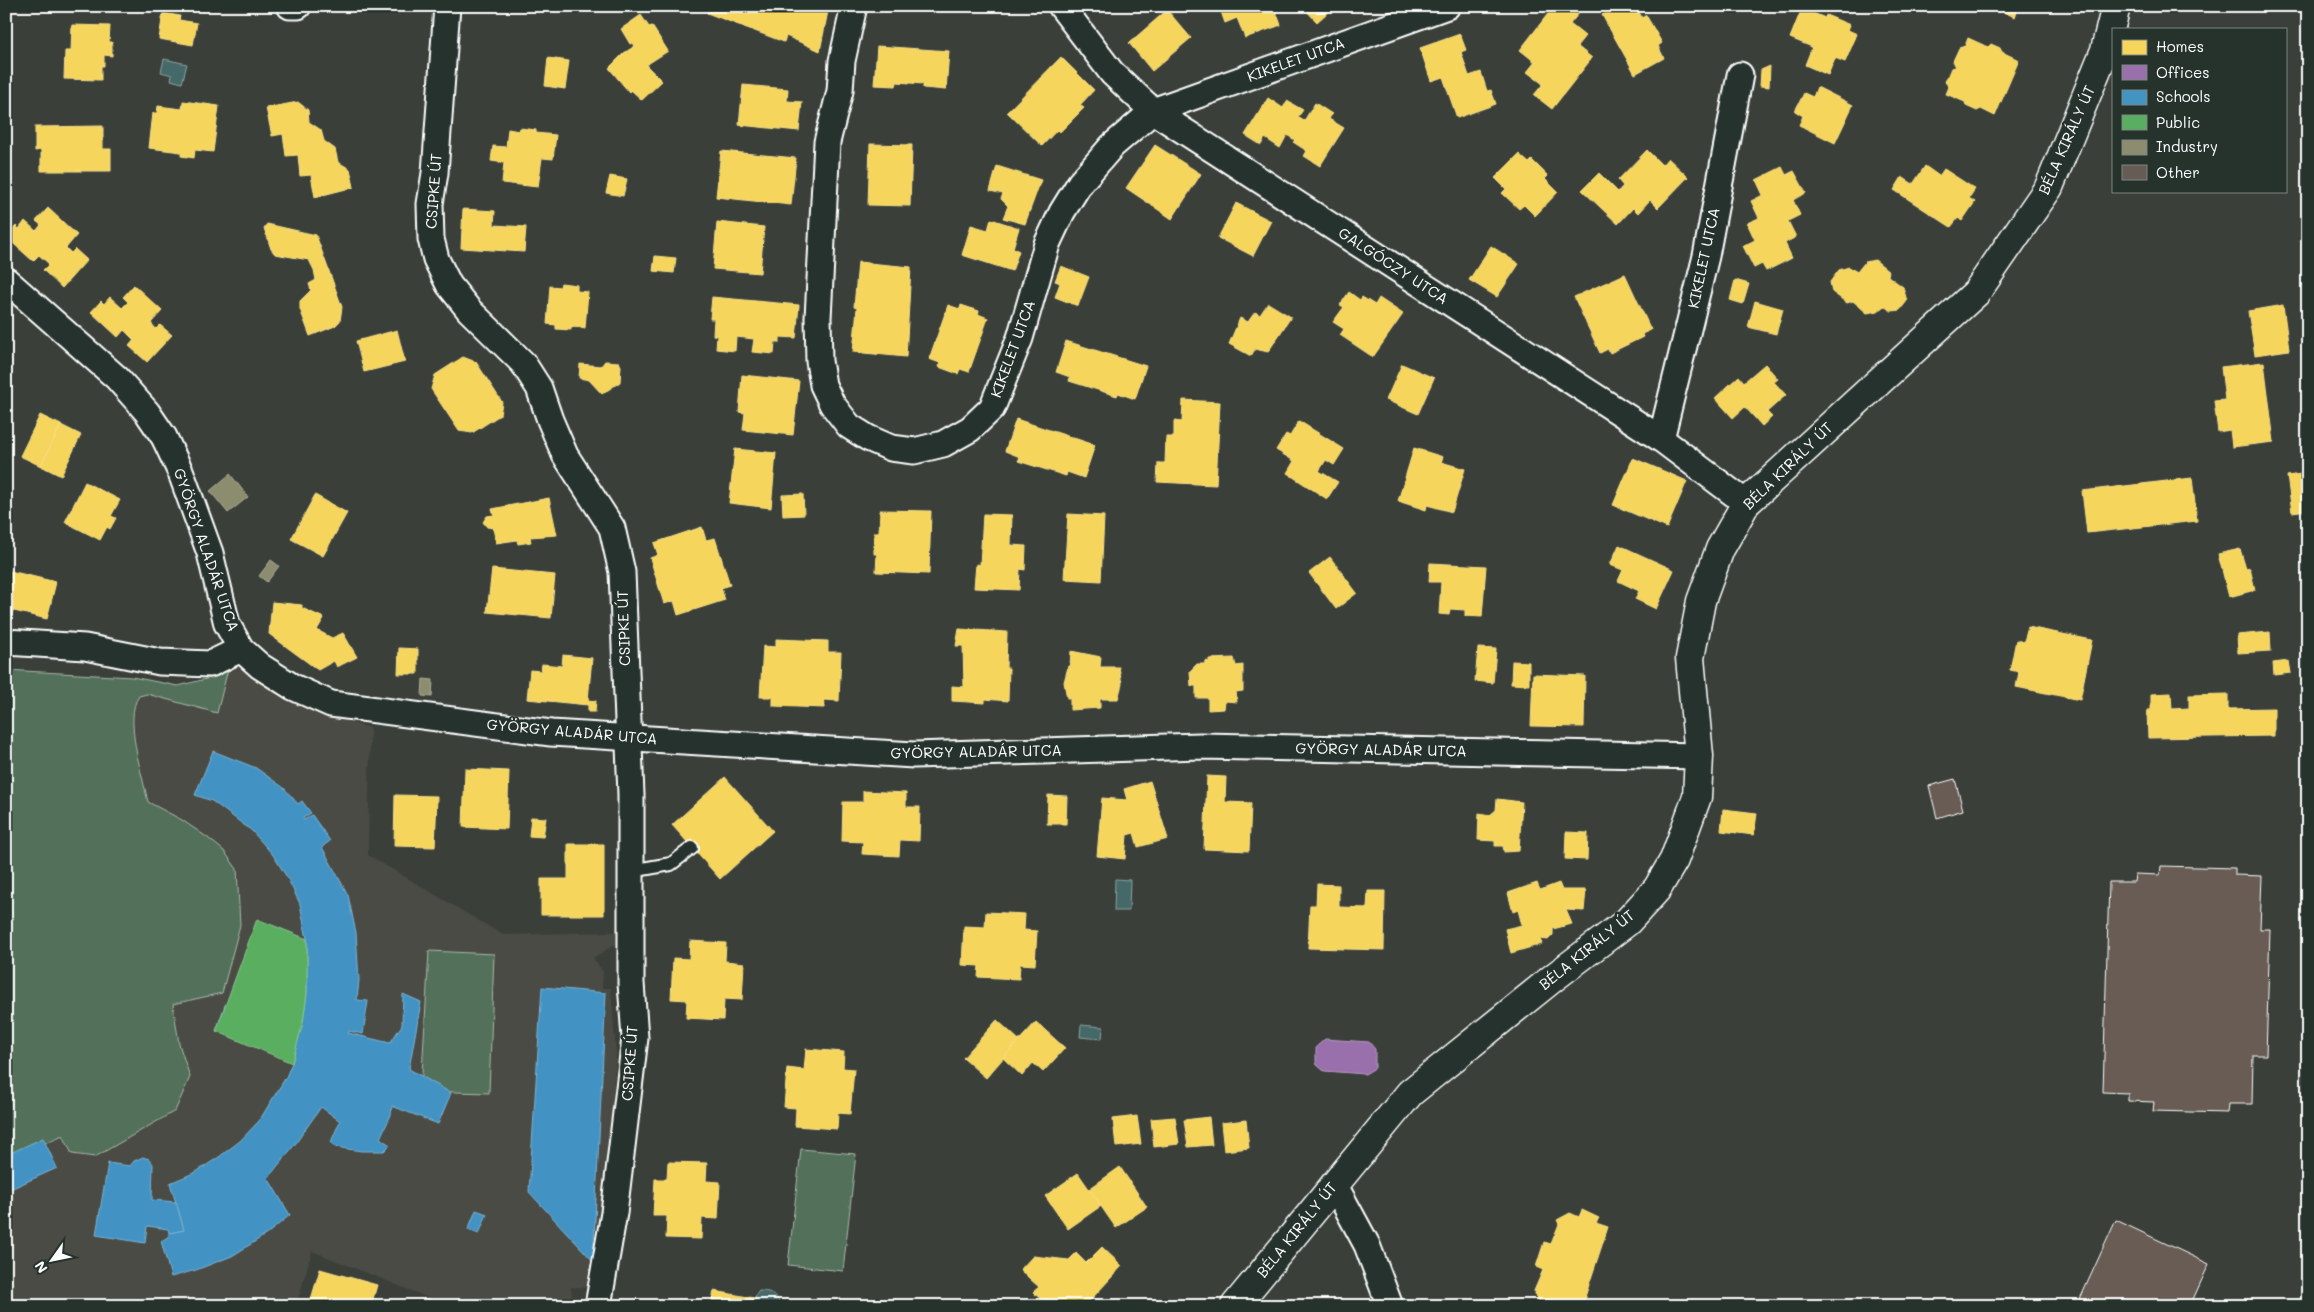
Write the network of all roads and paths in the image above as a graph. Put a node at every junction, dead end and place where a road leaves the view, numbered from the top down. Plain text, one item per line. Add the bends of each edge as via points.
1 (290, 6) edge
2 (298, 6) edge
3 (447, 6) edge
4 (854, 6) edge
5 (1061, 6) edge
6 (1448, 6) edge
7 (2116, 6) edge
8 (1740, 75) dead end
9 (1153, 111) junction
10 (6, 280) edge
11 (1661, 439) junction
12 (1746, 503) junction
13 (6, 642) edge
14 (241, 649) junction
15 (628, 737) junction
16 (1700, 756) junction
17 (692, 848) dead end
18 (631, 871) junction
19 (1334, 1184) junction
20 (598, 1306) edge
21 (1235, 1306) edge
22 (1390, 1306) edge

1 - 2 street
3 - 15 street, CSIPKE ÚT via 430,204 431,239 436,259 449,285 469,310 523,363 540,388 566,455 612,528 622,572
4 - 9 street, KIKELET UTCA via 842,61 840,91 827,142 818,318 819,361 823,385 832,404 849,426 890,448 914,451 943,444 970,428 992,408 1020,338 1047,244 1062,212 1080,183 1112,146
5 - 9 street, GALGÓCZY UTCA via 1112,73
6 - 9 street, KIKELET UTCA
7 - 12 street, BÉLA KIRÁLY ÚT via 2105,50 2049,187 1976,293
8 - 11 street, KIKELET UTCA via 1706,256
9 - 11 street, GALGÓCZY UTCA
10 - 14 street, GYÖRGY ALADÁR UTCA via 117,378 164,437 210,553 228,624
11 - 12 street, GALGÓCZY UTCA
12 - 16 street, BÉLA KIRÁLY ÚT via 1720,549 1704,592 1690,658
13 - 14 street, GYÖRGY ALADÁR UTCA via 85,646 160,662 210,664
14 - 15 street, GYÖRGY ALADÁR UTCA via 260,666 331,704 551,733
15 - 16 street, GYÖRGY ALADÁR UTCA via 914,755 1200,746
15 - 18 street, CSIPKE ÚT
16 - 19 street, BÉLA KIRÁLY ÚT via 1697,798 1674,860 1657,889 1627,922 1410,1093
17 - 18 lane via 671,864
18 - 20 street, CSIPKE ÚT via 631,984 635,1038 614,1213
19 - 21 street, BÉLA KIRÁLY ÚT
19 - 22 street via 1367,1245

